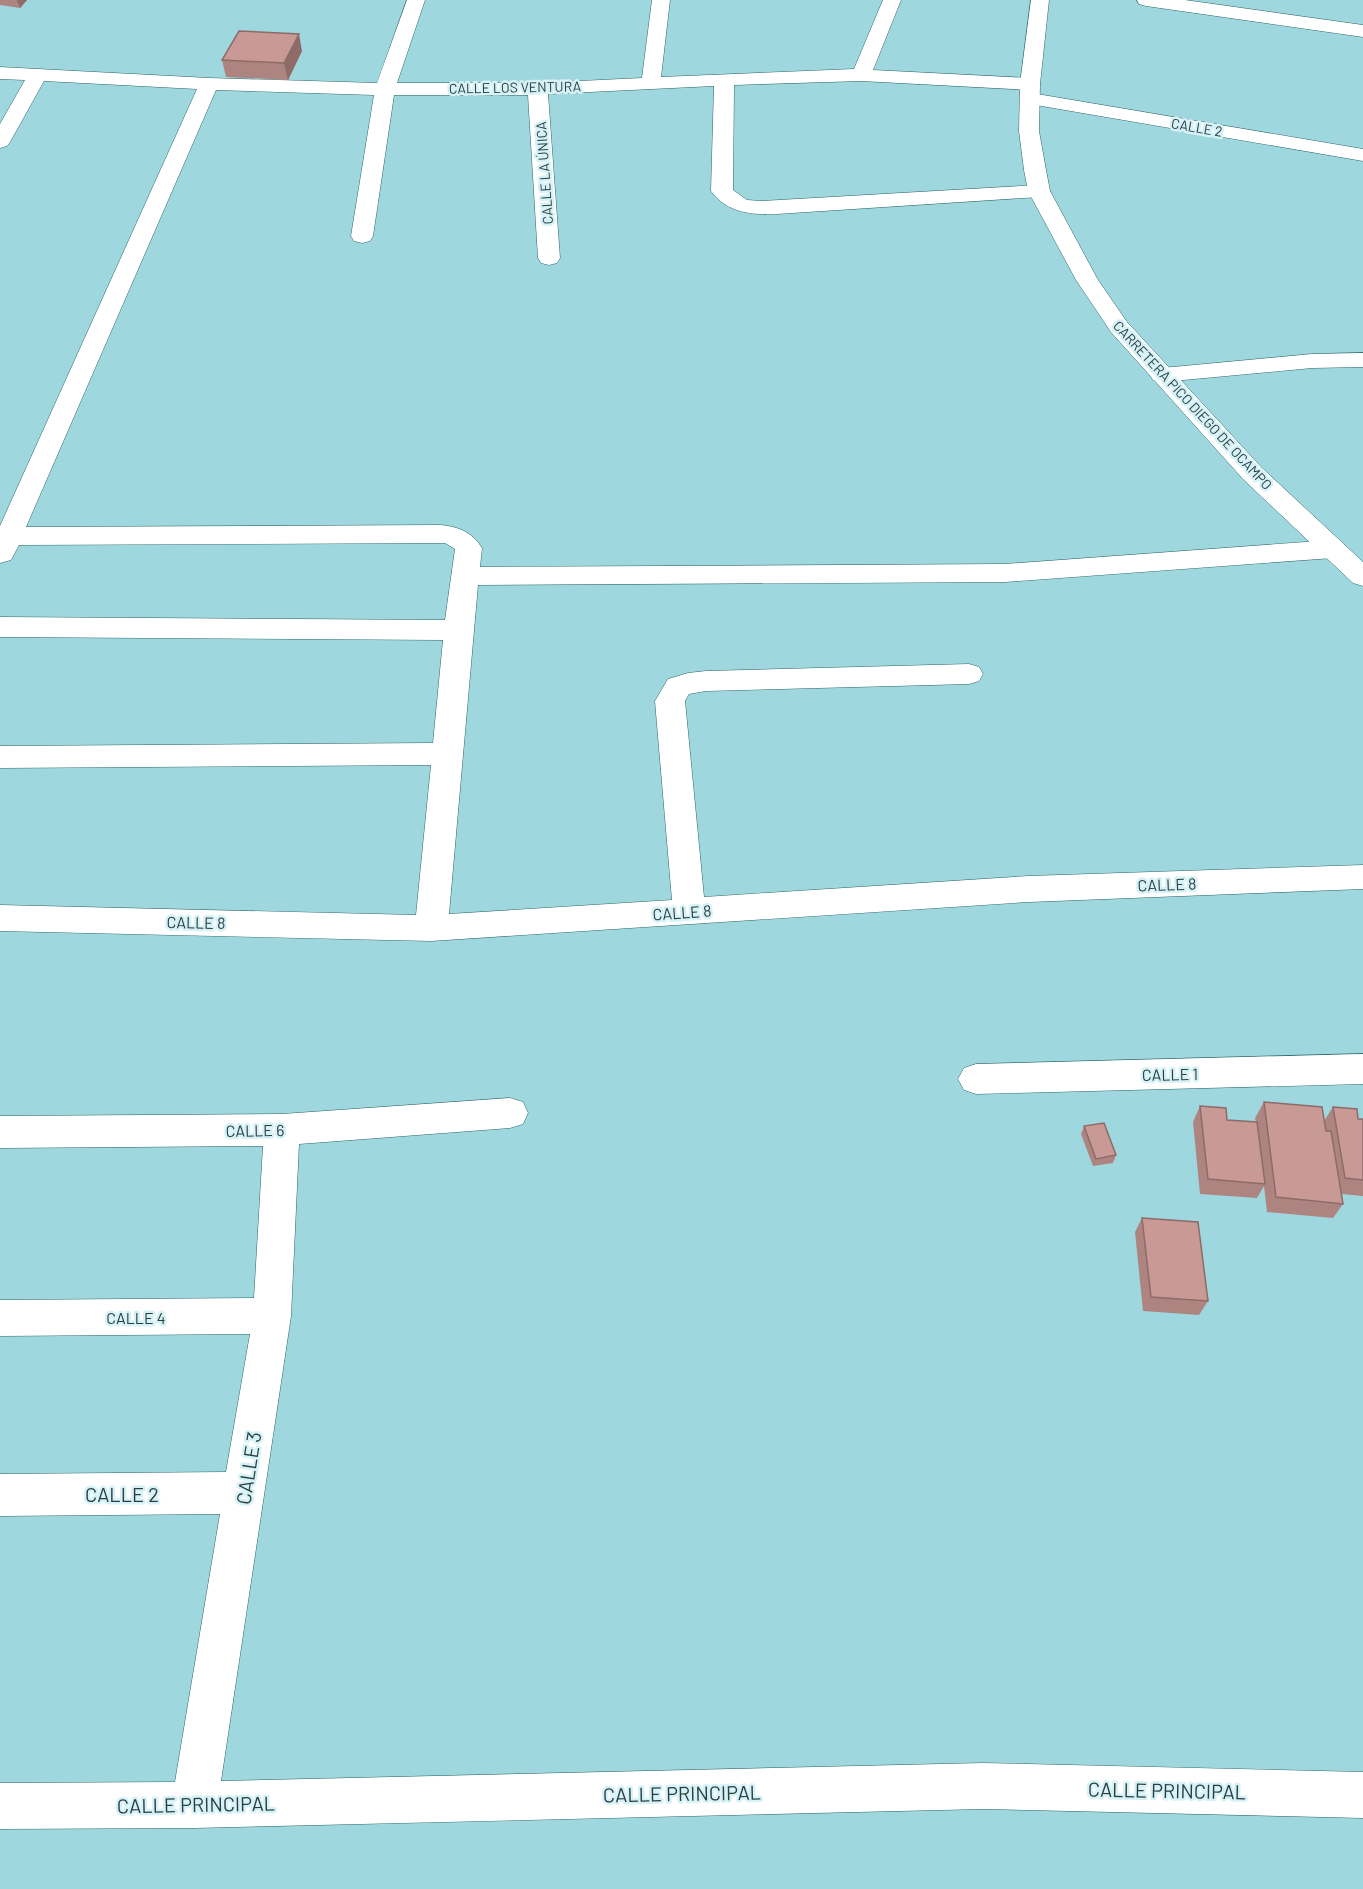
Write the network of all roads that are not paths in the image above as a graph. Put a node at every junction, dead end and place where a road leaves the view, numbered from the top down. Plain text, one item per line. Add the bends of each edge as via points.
1 (416, 0) edge
2 (661, 0) edge
3 (892, 0) edge
4 (1040, 0) edge
5 (1146, 0) edge
6 (1363, 31) edge
7 (0, 73) edge
8 (861, 75) junction
9 (36, 76) junction
10 (724, 79) junction
11 (651, 82) junction
12 (209, 84) junction
13 (385, 89) junction
14 (538, 89) junction
15 (1031, 91) junction
16 (0, 142) edge
17 (1363, 155) edge
18 (1039, 191) junction
19 (362, 236) dead end
20 (549, 258) dead end
21 (1363, 360) edge
22 (1162, 375) junction
23 (5, 546) edge
24 (1333, 549) junction
25 (465, 576) junction
26 (1363, 577) edge
27 (0, 627) edge
28 (458, 630) junction
29 (969, 674) dead end
30 (448, 754) junction
31 (0, 757) edge
32 (1363, 878) edge
33 (689, 911) junction
34 (0, 918) edge
35 (430, 928) junction
36 (1363, 1069) edge
37 (976, 1078) dead end
38 (510, 1113) dead end
39 (282, 1130) junction
40 (0, 1132) edge
41 (272, 1316) junction
42 (0, 1318) edge
43 (244, 1493) junction
44 (0, 1495) edge
45 (1363, 1795) edge
46 (194, 1805) junction
47 (0, 1806) edge

1 - 13 street
2 - 11 street
3 - 8 street
4 - 15 street, CARRETERA PICO DIEGO DE OCAMPO
5 - 6 street
7 - 9 street, CALLE LOS VENTURA
8 - 10 street, CALLE LOS VENTURA
8 - 15 street, CALLE LOS VENTURA
9 - 12 street, CALLE LOS VENTURA
9 - 16 street
10 - 11 street, CALLE LOS VENTURA
10 - 18 street via 722,190 727,199 741,205 777,207
11 - 14 street, CALLE LOS VENTURA
12 - 13 street, CALLE LOS VENTURA
12 - 23 street
13 - 14 street, CALLE LOS VENTURA
13 - 19 street
14 - 20 street, CALLE LA ÚNICA
15 - 17 street, CALLE 2
15 - 18 street, CARRETERA PICO DIEGO DE OCAMPO via 1029,131
18 - 22 street, CARRETERA PICO DIEGO DE OCAMPO via 1087,280 1119,327
21 - 22 street
22 - 24 street, CARRETERA PICO DIEGO DE OCAMPO via 1252,473
23 - 25 street via 442,533 463,539 469,548
24 - 25 street via 1005,573
24 - 26 street, CARRETERA PICO DIEGO DE OCAMPO
25 - 28 street
27 - 28 street
28 - 30 street
29 - 33 street via 685,682 675,688 670,701
30 - 31 street
30 - 35 street
32 - 33 street, CALLE 8 via 1029,889
33 - 35 street, CALLE 8
34 - 35 street, CALLE 8
36 - 37 street, CALLE 1
38 - 39 street, CALLE 6
39 - 40 street, CALLE 6
39 - 41 street, CALLE 3
41 - 42 street, CALLE 4
41 - 43 street, CALLE 3
43 - 44 street, CALLE 2
43 - 46 street, CALLE 3
45 - 46 street, CALLE PRINCIPAL via 983,1786
46 - 47 street, CALLE PRINCIPAL

